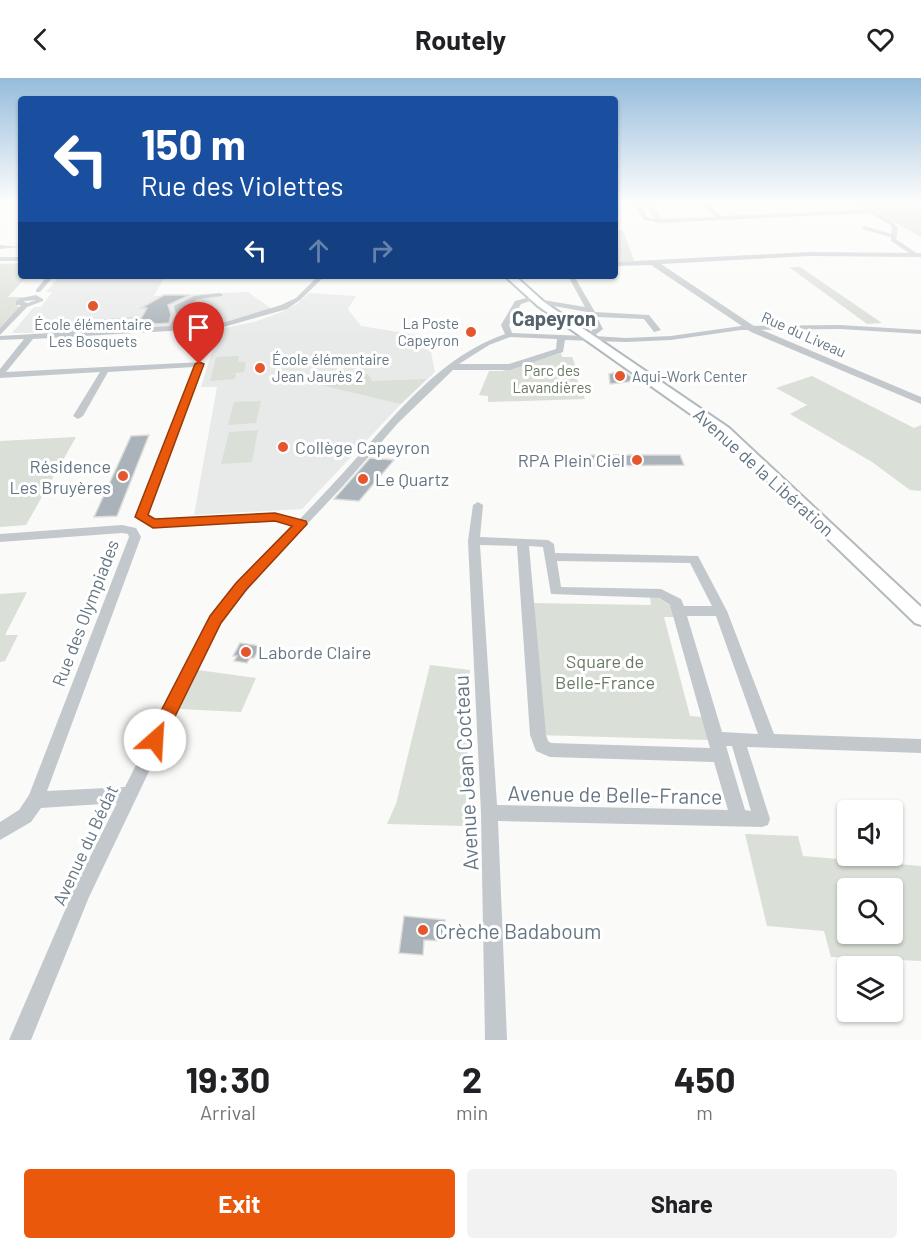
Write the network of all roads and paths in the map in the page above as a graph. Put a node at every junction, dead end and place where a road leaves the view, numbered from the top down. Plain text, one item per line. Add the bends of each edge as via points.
1 (0, 247) edge
2 (905, 247) edge
3 (18, 252) edge
4 (18, 252) edge
5 (18, 252) edge
6 (0, 254) edge
7 (919, 255) edge
8 (0, 260) edge
9 (653, 262) junction
10 (618, 264) edge
11 (48, 279) edge
12 (319, 279) edge
13 (513, 279) edge
14 (573, 279) edge
15 (38, 291) dead end
16 (220, 295) dead end
17 (535, 300) junction
18 (25, 305) dead end
19 (590, 312) junction
20 (568, 323) junction
21 (172, 330) junction
22 (657, 330) dead end
23 (754, 330) junction
24 (921, 332) edge
25 (0, 335) edge
26 (508, 335) junction
27 (561, 336) junction
28 (30, 337) junction
29 (588, 337) junction
30 (452, 367) junction
31 (105, 369) junction
32 (0, 375) edge
33 (921, 401) edge
34 (78, 416) dead end
35 (478, 505) dead end
36 (301, 524) junction
37 (0, 538) edge
38 (474, 541) junction
39 (523, 542) junction
40 (551, 557) junction
41 (679, 610) junction
42 (722, 611) junction
43 (921, 618) edge
44 (737, 740) junction
45 (768, 740) junction
46 (915, 746) edge
47 (717, 747) junction
48 (129, 794) junction
49 (36, 800) junction
50 (489, 813) junction
51 (739, 819) junction
52 (0, 832) edge
53 (20, 1040) edge
54 (496, 1040) edge

1 - 3 street
2 - 7 street
4 - 6 street
5 - 8 street
7 - 9 street via 809,254
9 - 10 street
9 - 23 street, Rue du Liveau
11 - 15 street
12 - 21 street via 298,299 266,315 220,326
13 - 17 main road, Avenue de la Libération
14 - 19 street
16 - 21 street via 196,297 177,308 180,314
17 - 19 street
17 - 20 main road, Avenue de la Libération
17 - 26 street via 518,303 506,325
18 - 25 street
19 - 22 street via 646,316
19 - 29 street via 598,330
20 - 27 street via 569,329
20 - 29 main road, Avenue de la Libération
21 - 28 street
23 - 24 street via 840,327
23 - 29 street via 638,339
23 - 33 street, Rue du Liveau
25 - 28 street
26 - 27 street
26 - 30 street, Avenue du Bédat via 482,344
27 - 29 street
27 - 30 street via 560,350 510,367
28 - 32 street
29 - 43 main road, Avenue de la Libération via 724,431
30 - 36 street, Avenue du Bédat via 393,423
31 - 32 street
31 - 34 street
31 - 36 street via 199,364 141,517 153,524 275,517
35 - 38 street, Avenue Jean Cocteau
36 - 48 street, Avenue du Bédat via 241,586 215,620
37 - 49 street, Rue des Olympiades via 122,529 132,531 135,537
38 - 39 street
38 - 50 street, Avenue Jean Cocteau
39 - 40 street via 548,544
39 - 47 street via 542,746 550,750
40 - 41 street via 555,591 661,594 676,602
40 - 42 street via 694,559
41 - 42 street
41 - 47 street, Avenue de Belle-France
42 - 45 street
44 - 45 street
44 - 47 street
44 - 51 street via 762,819
45 - 46 street
47 - 51 street, Avenue de Belle-France
48 - 49 street
48 - 53 street, Avenue du Bédat via 82,891
49 - 52 street, Rue des Olympiades via 25,816
50 - 51 street, Avenue de Belle-France
50 - 54 street, Avenue Jean Cocteau

